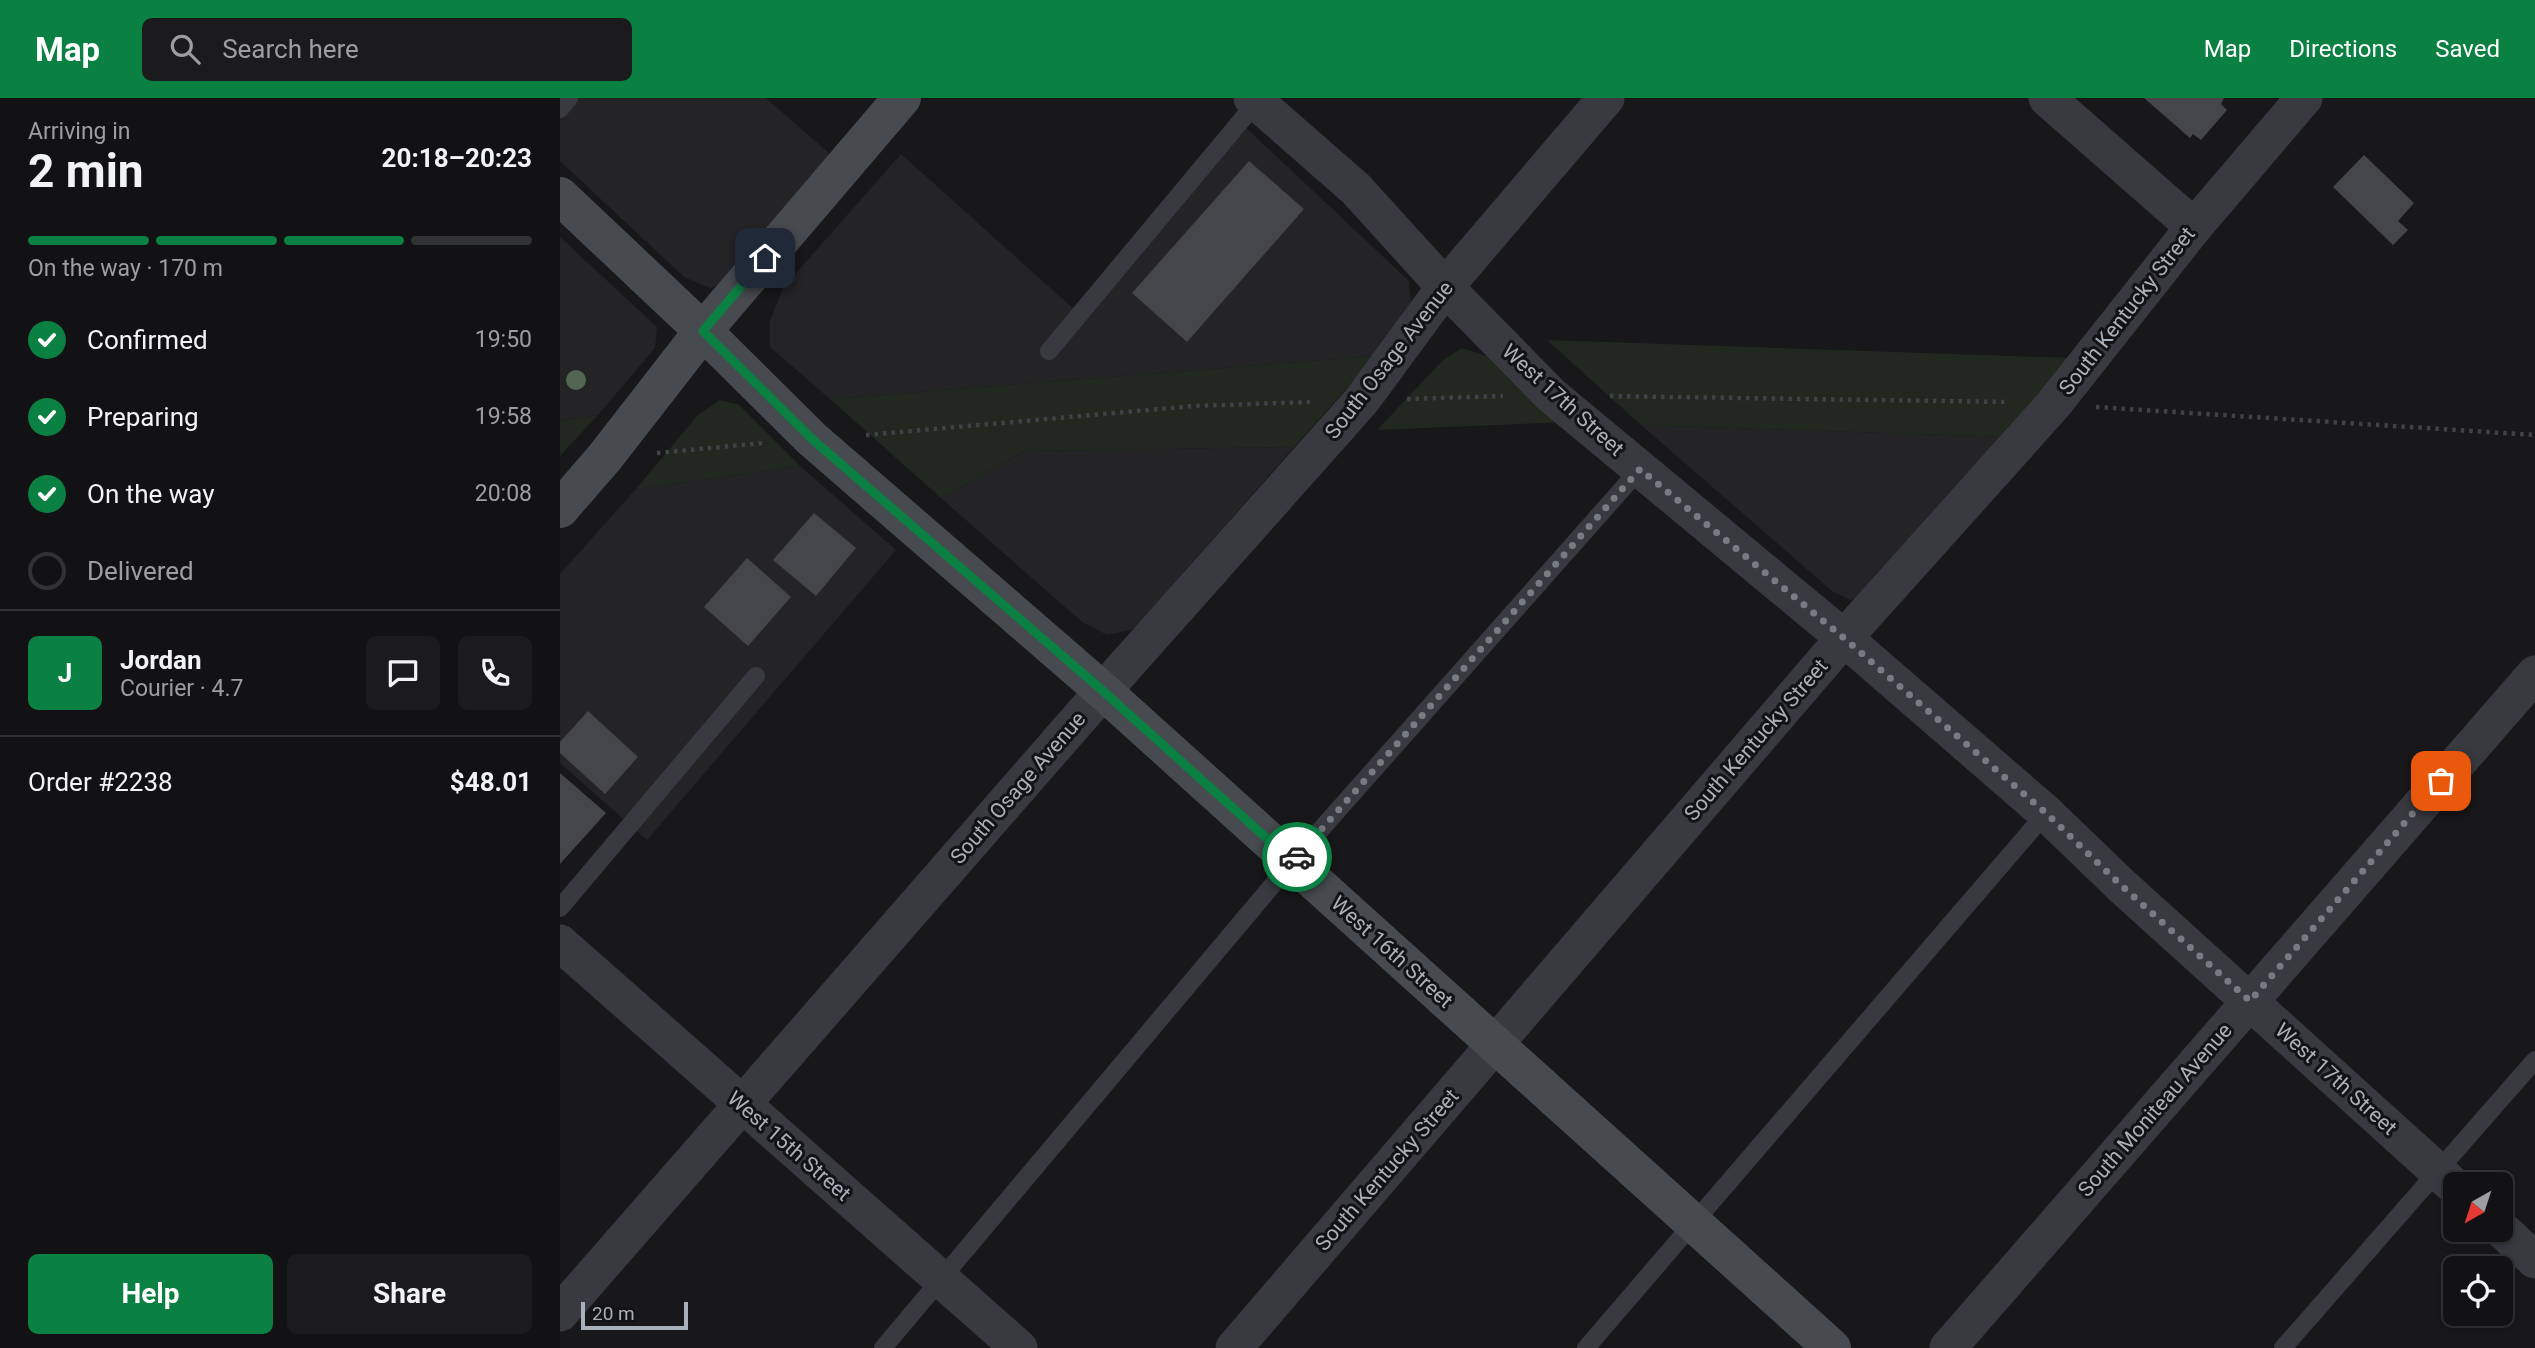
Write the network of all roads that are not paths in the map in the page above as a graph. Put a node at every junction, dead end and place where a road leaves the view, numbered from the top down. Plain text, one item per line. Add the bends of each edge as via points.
1 (569, 98) edge
2 (902, 98) edge
3 (1606, 98) edge
4 (2047, 98) edge
5 (2304, 98) edge
6 (1256, 99) edge
7 (560, 109) edge
8 (560, 196) edge
9 (2194, 227) junction
10 (1445, 287) junction
11 (703, 331) junction
12 (1049, 351) dead end
13 (1640, 469) junction
14 (560, 509) edge
15 (1844, 638) junction
16 (755, 676) dead end
17 (2532, 678) edge
18 (1103, 691) junction
19 (2046, 813) junction
20 (1293, 862) junction
21 (560, 908) edge
22 (560, 943) edge
23 (2250, 1001) junction
24 (1494, 1044) junction
25 (2535, 1060) edge
26 (741, 1105) junction
27 (2451, 1172) edge
28 (2443, 1176) edge
29 (2443, 1182) edge
30 (1693, 1223) junction
31 (2513, 1240) edge
32 (2535, 1260) edge
33 (941, 1280) junction
34 (560, 1313) edge
35 (883, 1348) edge
36 (1019, 1348) edge
37 (1234, 1348) edge
38 (1586, 1348) edge
39 (1832, 1348) edge
40 (1948, 1348) edge
41 (2283, 1348) edge

1 - 7 lane
2 - 11 main road
3 - 10 street, South Osage Avenue
4 - 9 street
5 - 9 street, South Kentucky Street
6 - 10 street, West 17th Street via 1356,189
6 - 12 lane
8 - 11 main road, West 16th Street
9 - 15 street, South Kentucky Street via 2053,405
10 - 13 street, West 17th Street via 1551,395
10 - 18 street, South Osage Avenue via 1362,400
11 - 14 main road
11 - 18 main road, West 16th Street via 812,439
13 - 15 street, West 17th Street
13 - 20 lane
15 - 19 street, West 17th Street
15 - 24 street, South Kentucky Street
16 - 21 lane
17 - 23 street, South Moniteau Avenue
18 - 20 main road, West 16th Street
18 - 26 street, South Osage Avenue
19 - 23 street, West 17th Street
19 - 30 lane
20 - 24 main road, West 16th Street
20 - 33 lane
22 - 26 street, West 15th Street
23 - 28 street, West 17th Street
23 - 40 street, South Moniteau Avenue
24 - 30 main road, West 16th Street
24 - 37 street, South Kentucky Street
25 - 27 lane
26 - 33 street, West 15th Street
26 - 34 street, South Osage Avenue
29 - 41 lane
30 - 38 lane
30 - 39 main road, West 16th Street
31 - 32 street
33 - 35 lane
33 - 36 street, West 15th Street

